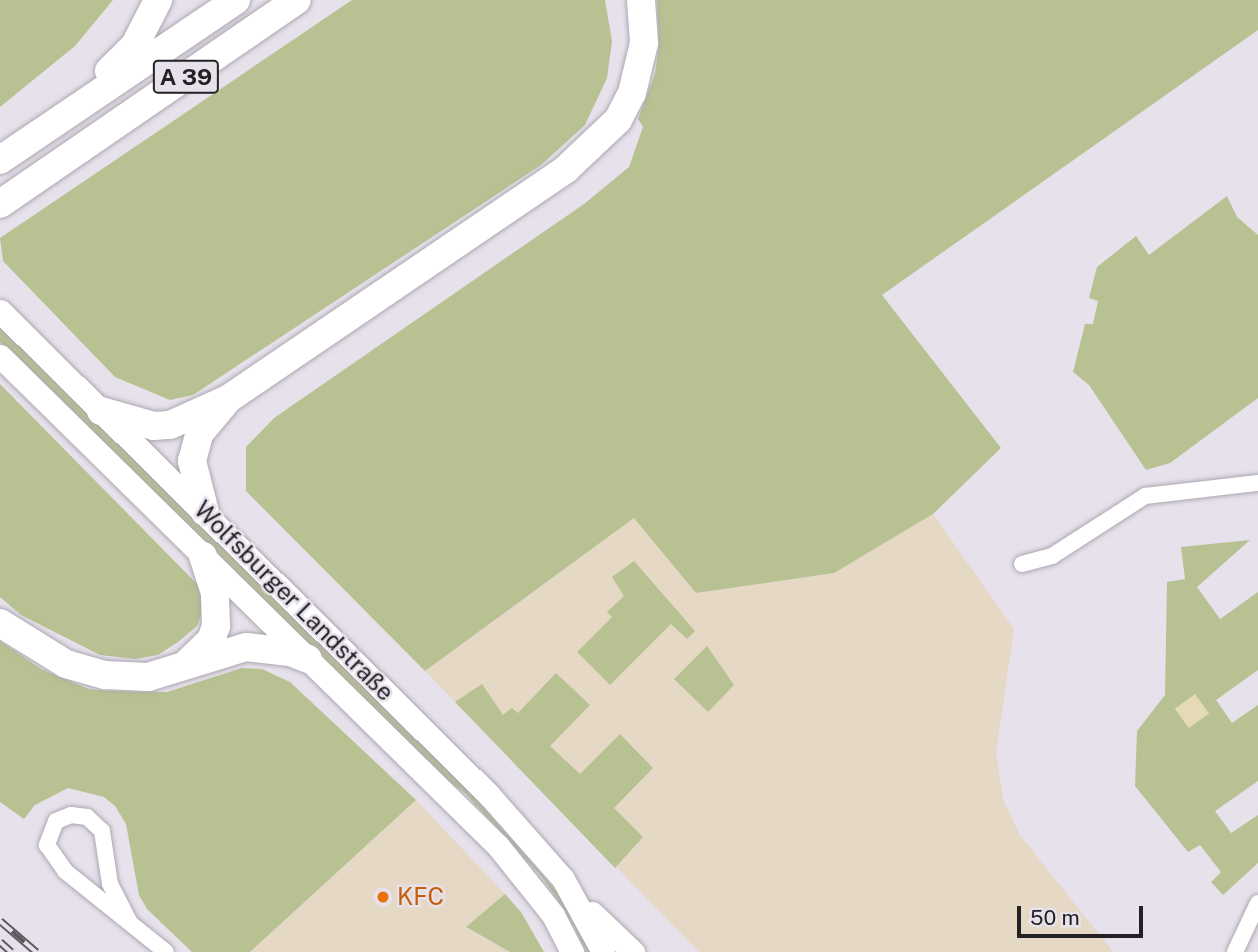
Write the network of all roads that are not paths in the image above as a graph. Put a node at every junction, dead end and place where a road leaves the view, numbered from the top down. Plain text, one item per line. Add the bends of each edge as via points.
1 (158, 0) edge
2 (236, 0) edge
3 (297, 0) edge
4 (623, 0) edge
5 (641, 0) edge
6 (54, 125) junction
7 (597, 143) junction
8 (0, 160) edge
9 (0, 204) edge
10 (0, 311) edge
11 (0, 356) edge
12 (228, 399) junction
13 (101, 411) junction
14 (1258, 483) edge
15 (205, 512) junction
16 (203, 556) junction
17 (1021, 564) dead end
18 (0, 623) edge
19 (308, 659) junction
20 (181, 668) junction
21 (578, 900) junction
22 (1258, 903) edge
23 (131, 923) junction
24 (166, 952) edge
25 (572, 952) edge
26 (603, 952) edge
27 (633, 952) edge
28 (1235, 952) edge

1 - 6 highway via 135,45 75,97
2 - 6 highway, A 39
3 - 9 highway, A 39
4 - 7 highway via 623,83
5 - 7 highway via 640,71 618,120
6 - 8 highway, A 39
7 - 12 highway via 566,169
10 - 13 main road, Wolfsburger Landstraße
11 - 16 main road, Wolfsburger Landstraße
12 - 13 highway via 170,425 154,426
12 - 15 highway via 199,434 195,448 195,486
13 - 15 main road, Wolfsburger Landstraße
14 - 17 street via 1145,496 1052,556
15 - 21 main road, Wolfsburger Landstraße via 489,794
16 - 19 main road, Wolfsburger Landstraße
16 - 20 highway via 215,593 216,626 211,640
18 - 20 highway via 66,664 105,675 148,677
19 - 20 highway via 290,652 246,648
19 - 25 main road, Wolfsburger Landstraße via 498,846 553,915
21 - 26 main road, Wolfsburger Landstraße
21 - 27 main road, Wolfsburger Landstraße
22 - 28 street
23 - 23 street via 110,884 102,831 87,817 71,815 56,821 47,838 50,852 65,871
23 - 24 street

